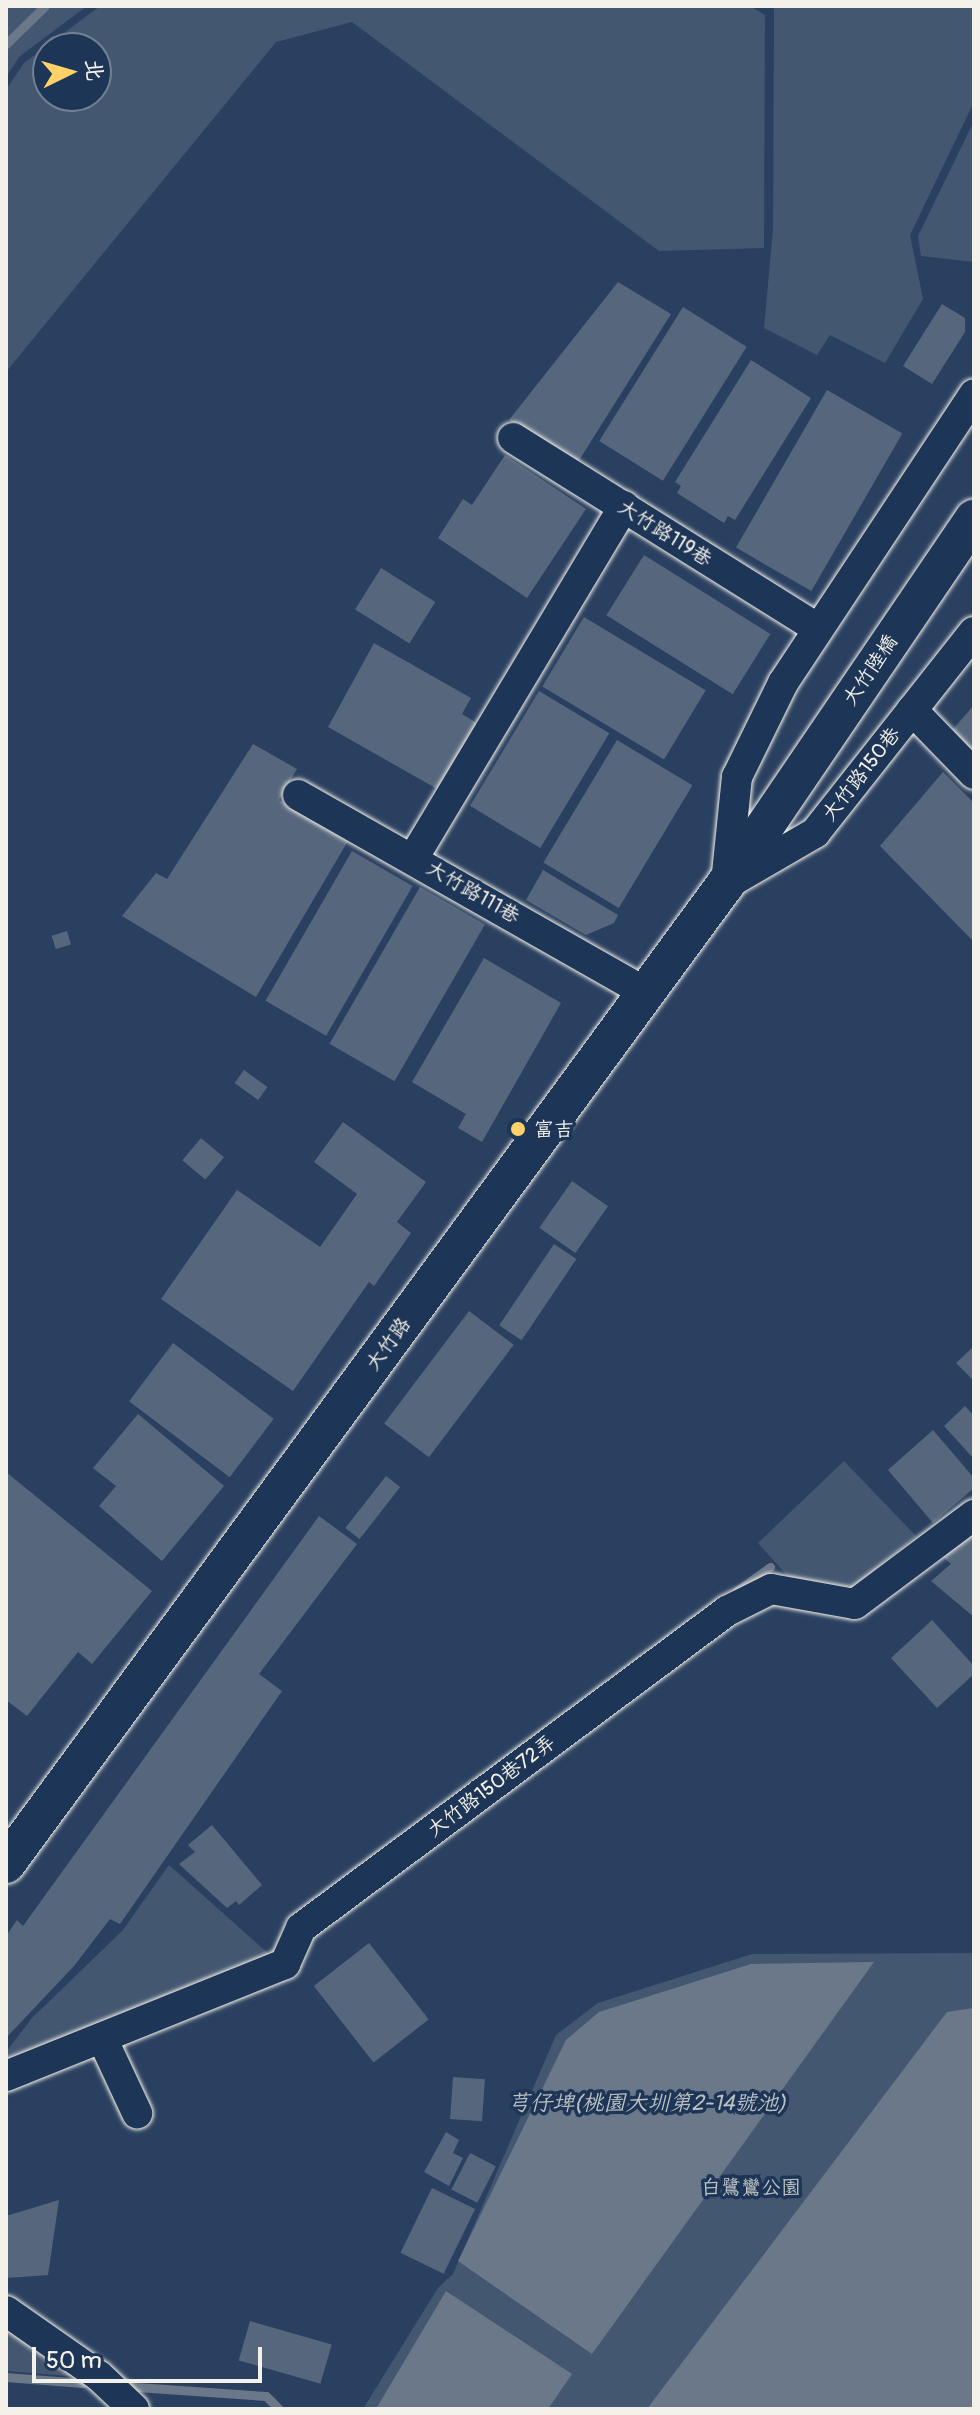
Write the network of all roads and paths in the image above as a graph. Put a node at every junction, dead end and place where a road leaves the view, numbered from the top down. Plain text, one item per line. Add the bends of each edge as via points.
1 (974, 394) edge
2 (513, 438) dead end
3 (624, 506) junction
4 (974, 518) edge
5 (817, 628) junction
6 (974, 632) edge
7 (912, 710) junction
8 (974, 774) edge
9 (298, 795) dead end
10 (767, 823) joint
11 (414, 857) junction
12 (725, 885) junction
13 (646, 993) junction
14 (974, 1515) edge
15 (6, 1864) edge
16 (103, 2040) junction
17 (6, 2076) edge
18 (137, 2113) dead end
19 (6, 2311) edge
20 (134, 2409) edge

1 - 5 street
2 - 3 street, 大竹路119巷
3 - 5 street, 大竹路119巷
3 - 11 street
4 - 10 main road, 大竹陸橋
5 - 12 street via 737,777
6 - 7 street, 大竹路150巷
7 - 8 street, 大竹路150巷
7 - 12 street, 大竹路150巷 via 815,833
9 - 11 street, 大竹路111巷
10 - 12 main road, 大竹路
11 - 13 street, 大竹路111巷
12 - 13 main road, 大竹路
13 - 15 main road, 大竹路
14 - 16 street, 大竹路150巷72弄 via 855,1604 771,1589 727,1611 301,1928 285,1964
16 - 17 street, 大竹路150巷72弄
16 - 18 street
19 - 20 street via 99,2376

